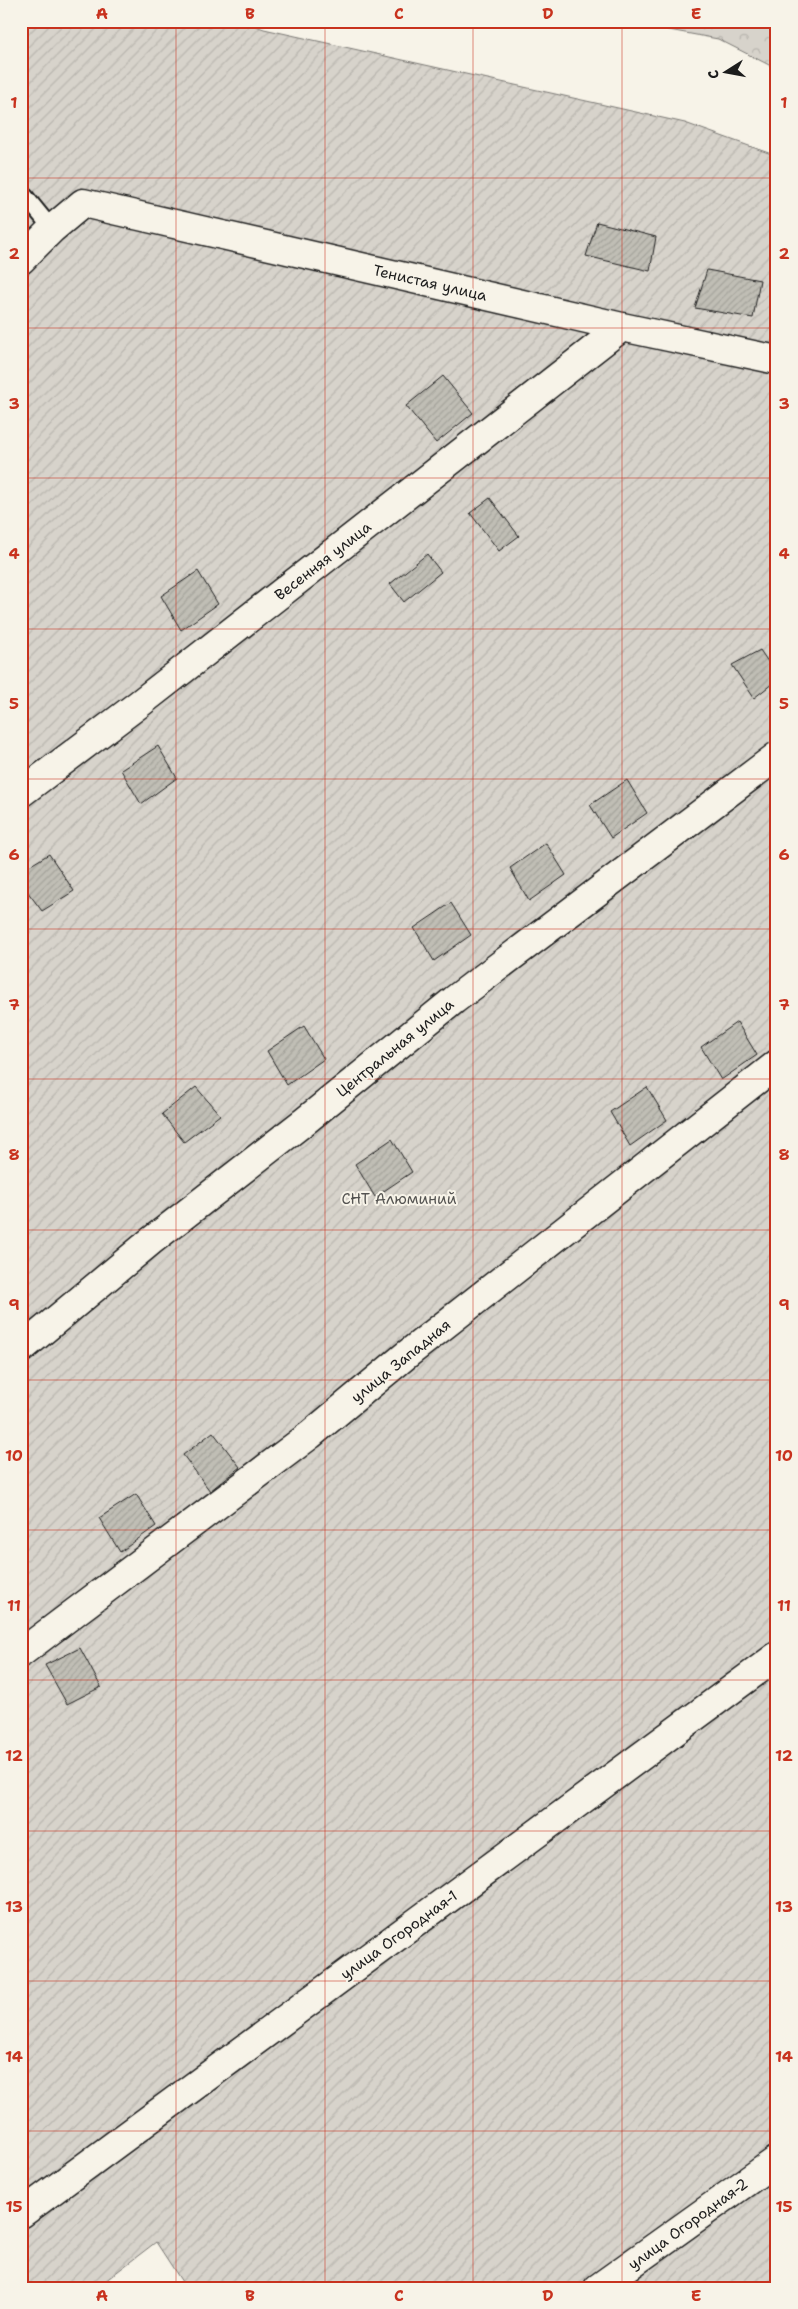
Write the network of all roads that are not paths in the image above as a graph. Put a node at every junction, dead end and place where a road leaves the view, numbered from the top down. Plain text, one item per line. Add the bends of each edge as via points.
1 (21, 191) edge
2 (52, 229) junction
3 (21, 260) edge
4 (622, 327) junction
5 (777, 360) edge
6 (777, 756) edge
7 (21, 793) edge
8 (777, 1064) edge
9 (21, 1350) edge
10 (21, 1653) edge
11 (777, 1656) edge
12 (777, 2160) edge
13 (21, 2214) edge
14 (598, 2288) edge

1 - 2 lane
2 - 3 street
2 - 4 street, Тенистая улица via 83,203
4 - 5 street, Тенистая улица
4 - 7 street, Весенняя улица
6 - 9 street, Центральная улица via 454,1000 151,1241
8 - 10 street, улица Западная via 405,1356 310,1435
11 - 13 street, улица Огородная-1
12 - 14 street, улица Огородная-2

